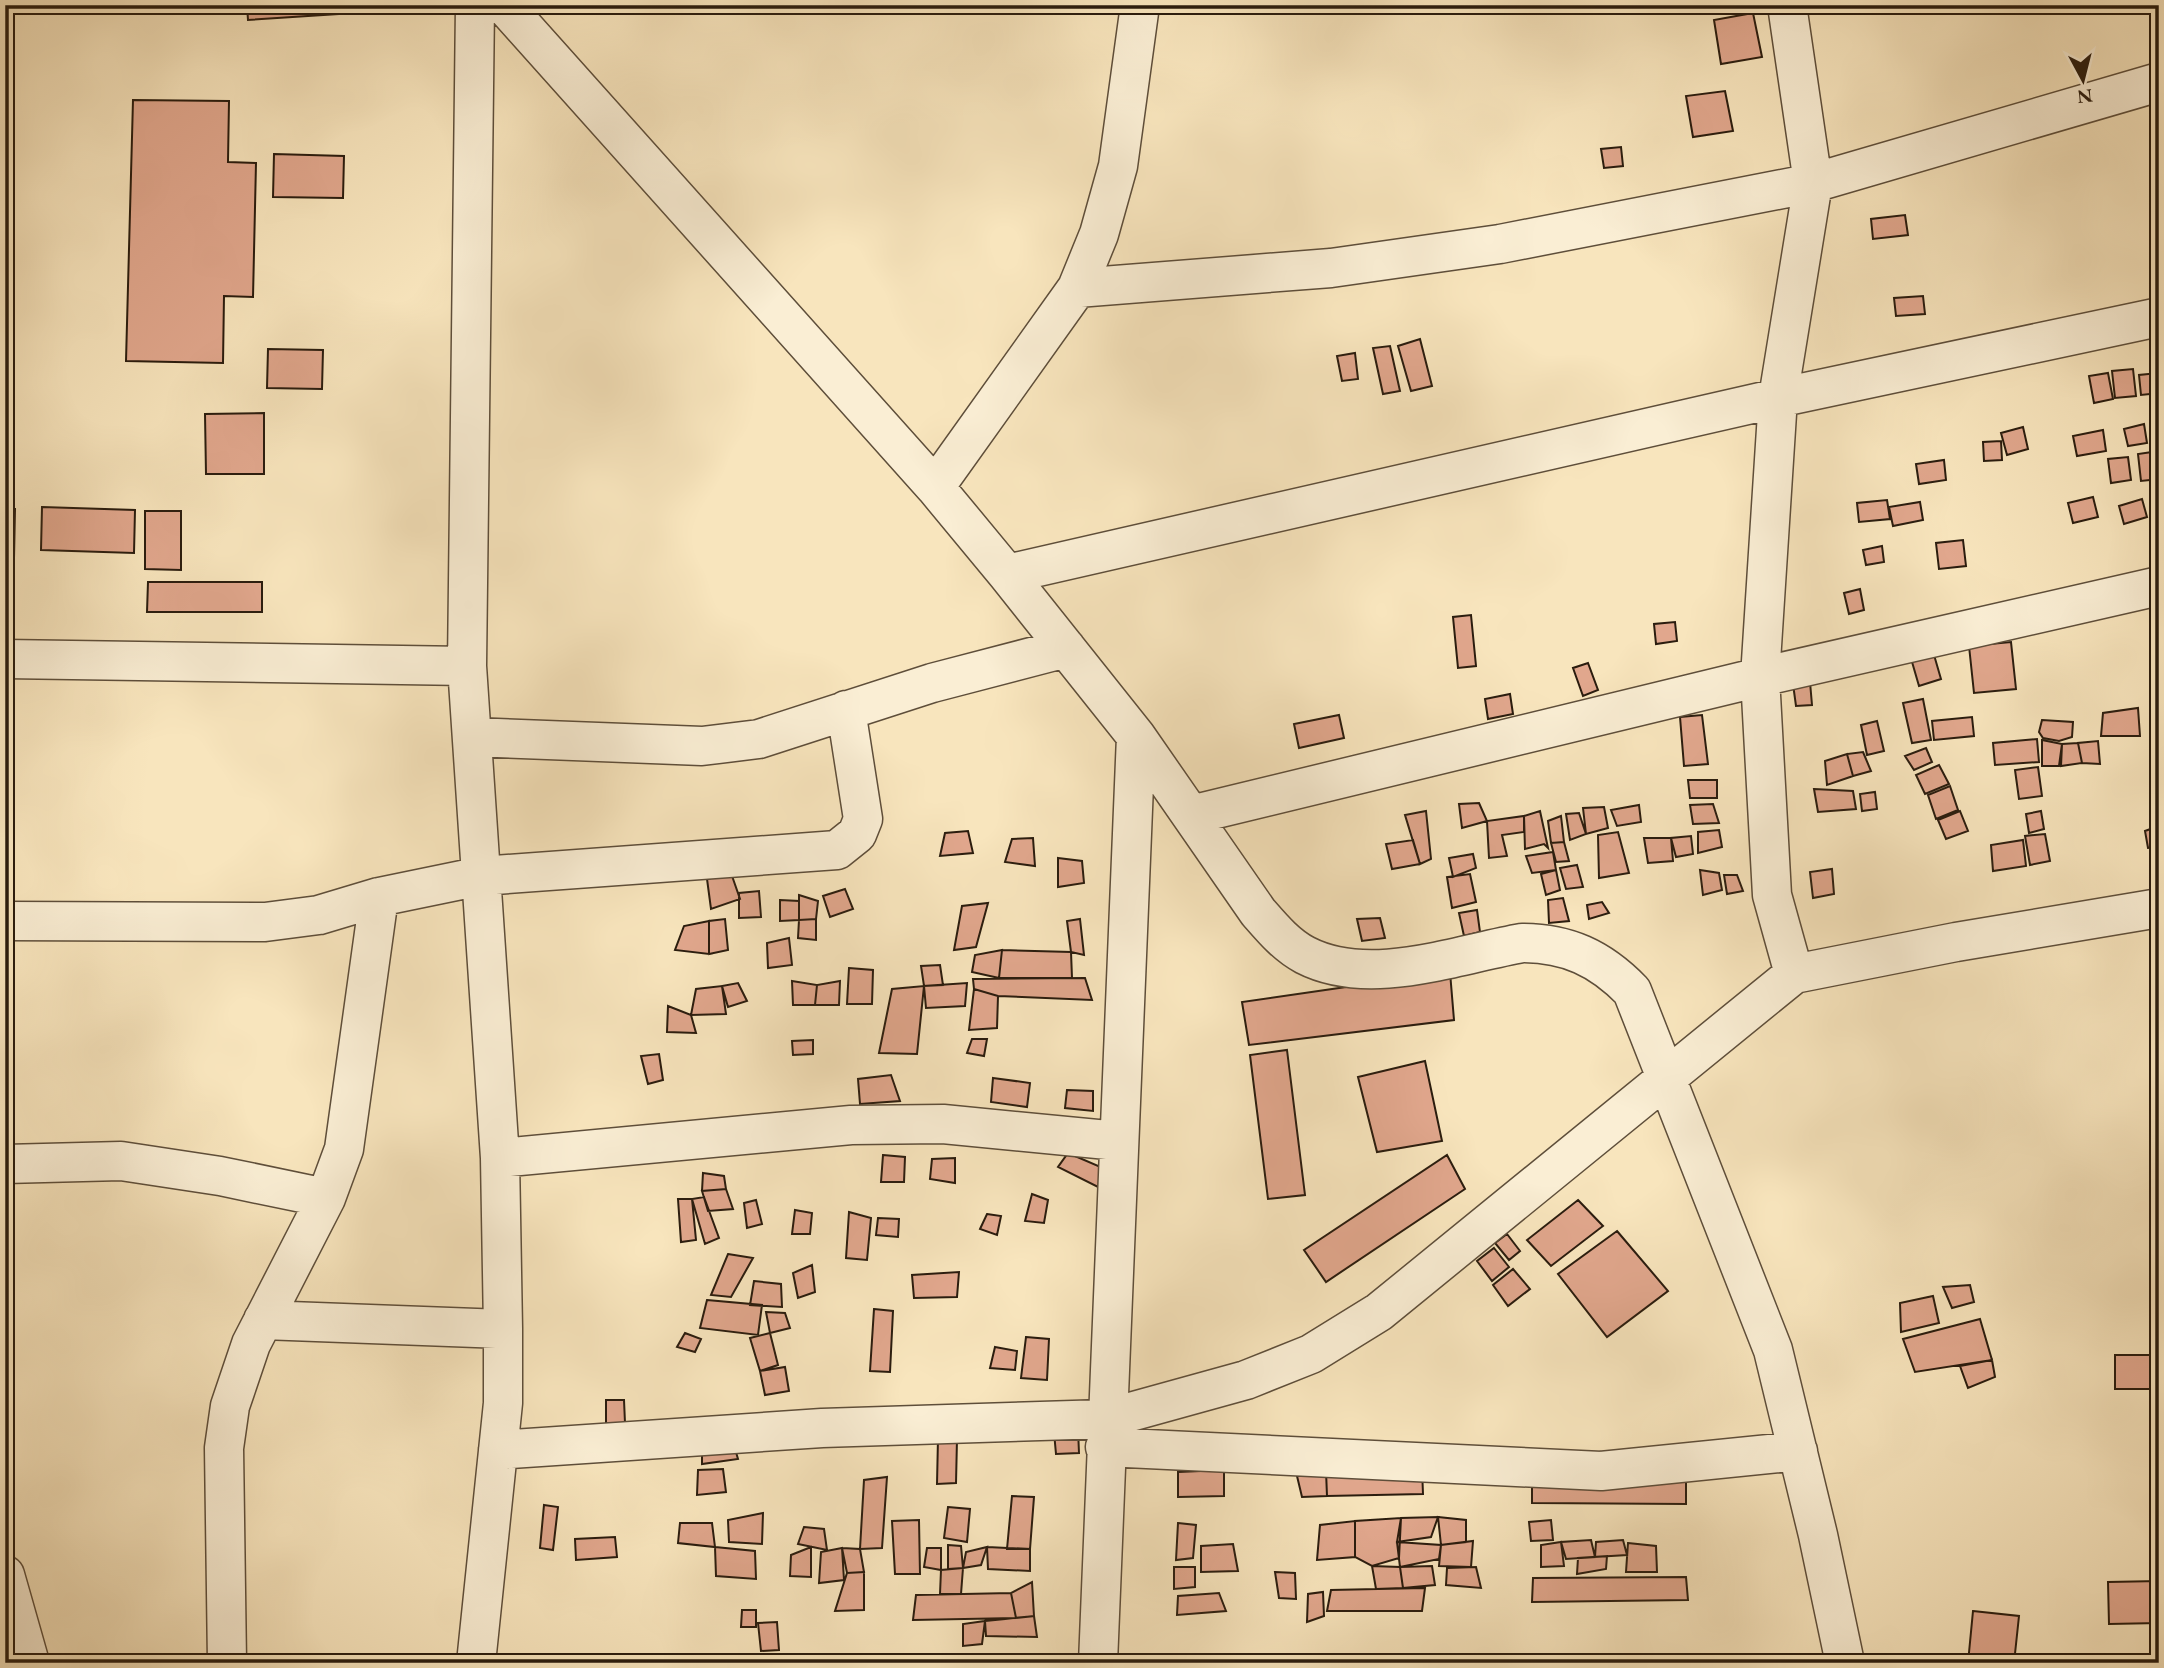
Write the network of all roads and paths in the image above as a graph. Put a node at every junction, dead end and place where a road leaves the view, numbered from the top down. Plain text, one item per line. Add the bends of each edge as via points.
1 (475, 5) edge
2 (504, 5) edge
3 (1140, 5) edge
4 (1787, 5) edge
5 (2159, 82) edge
6 (1813, 183) junction
7 (1077, 288) junction
8 (2159, 317) edge
9 (1778, 398) junction
10 (934, 487) junction
11 (1007, 574) junction
12 (2159, 586) edge
13 (1066, 648) junction
14 (5, 659) edge
15 (467, 666) junction
16 (1760, 677) junction
17 (846, 710) junction
18 (1136, 736) junction
19 (472, 737) junction
20 (1191, 816) junction
21 (481, 876) junction
22 (379, 897) junction
23 (2159, 908) edge
24 (5, 922) edge
25 (1794, 974) junction
26 (1668, 1078) junction
27 (1118, 1142) junction
28 (500, 1158) junction
29 (5, 1164) edge
30 (326, 1198) junction
31 (263, 1320) junction
32 (503, 1329) junction
33 (1105, 1433) junction
34 (498, 1450) junction
35 (1798, 1451) junction
36 (5, 1575) edge
37 (30, 1663) edge
38 (227, 1663) edge
39 (476, 1663) edge
40 (1098, 1663) edge
41 (1845, 1663) edge

1 - 15 street
2 - 10 street
3 - 7 street via 1118,166 1099,234
4 - 6 street
5 - 6 street
6 - 7 street via 1500,244 1331,268
6 - 9 street
7 - 10 street
8 - 9 street
9 - 11 street
9 - 16 street
10 - 11 street
11 - 13 street
12 - 16 street
13 - 17 street
13 - 18 street
14 - 15 street
15 - 19 street
16 - 20 street
16 - 25 street via 1772,895
17 - 19 street via 759,739 702,746
17 - 21 street via 863,819 857,834 838,850
18 - 20 street
18 - 27 street
19 - 21 street
20 - 26 street via 1278,936 1304,955 1333,967 1364,971 1396,968 1522,943 1547,943 1594,959 1632,991
21 - 22 street
21 - 28 street
22 - 24 street via 319,915 264,922
22 - 30 street via 344,1149
23 - 25 street
25 - 26 street
26 - 33 street via 1379,1312 1311,1354
26 - 35 street via 1773,1350
27 - 28 street via 943,1124 851,1125
27 - 33 street
28 - 32 street
29 - 30 street via 121,1161
30 - 31 street
31 - 32 street
31 - 38 street via 230,1406 224,1448
32 - 34 street
33 - 34 street via 822,1428
33 - 35 street via 1601,1471
33 - 40 street
34 - 39 street
35 - 41 street
36 - 37 street

